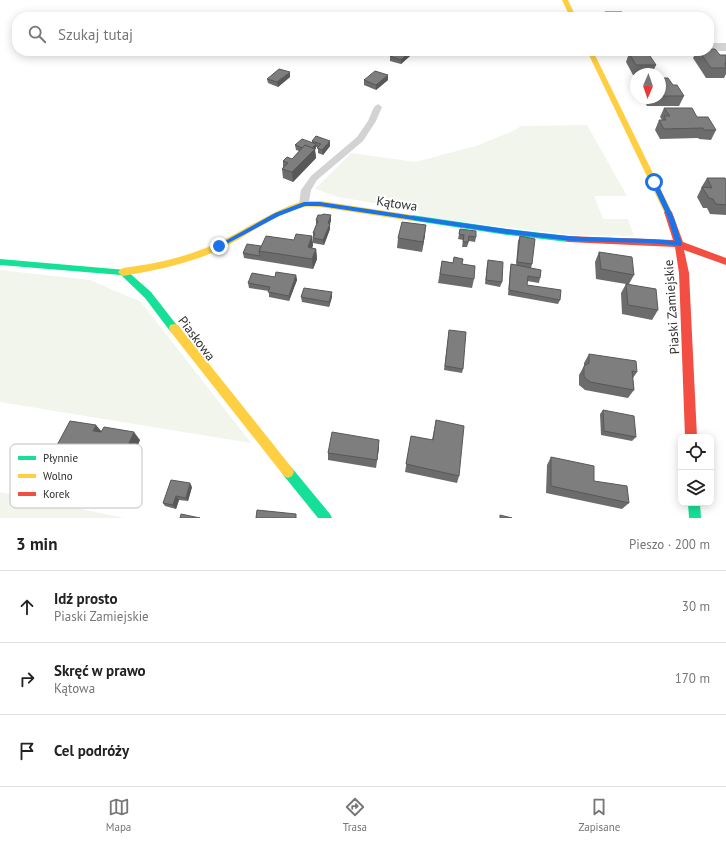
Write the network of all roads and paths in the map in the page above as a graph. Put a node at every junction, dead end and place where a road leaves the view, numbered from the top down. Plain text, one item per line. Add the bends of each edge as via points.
1 (565, 0) edge
2 (571, 12) edge
3 (714, 47) edge
4 (726, 47) edge
5 (592, 56) edge
6 (378, 107) dead end
7 (304, 204) junction
8 (679, 244) junction
9 (0, 262) edge
10 (726, 262) edge
11 (123, 272) junction
12 (691, 434) edge
13 (694, 506) edge
14 (326, 518) edge
15 (695, 518) edge

1 - 2 street
3 - 4 street
5 - 8 street, Piaski Zamiejskie via 671,218
6 - 7 lane via 372,122 360,139 314,178 306,190
7 - 8 street, Kątowa via 320,204 507,232 572,239 650,240
7 - 11 street, Kątowa via 277,214 219,246 188,258
8 - 10 street, Kątowa
8 - 12 street, Piaski Zamiejskie via 684,273
9 - 11 street
11 - 14 street, Piaskowa via 148,295
13 - 15 street

